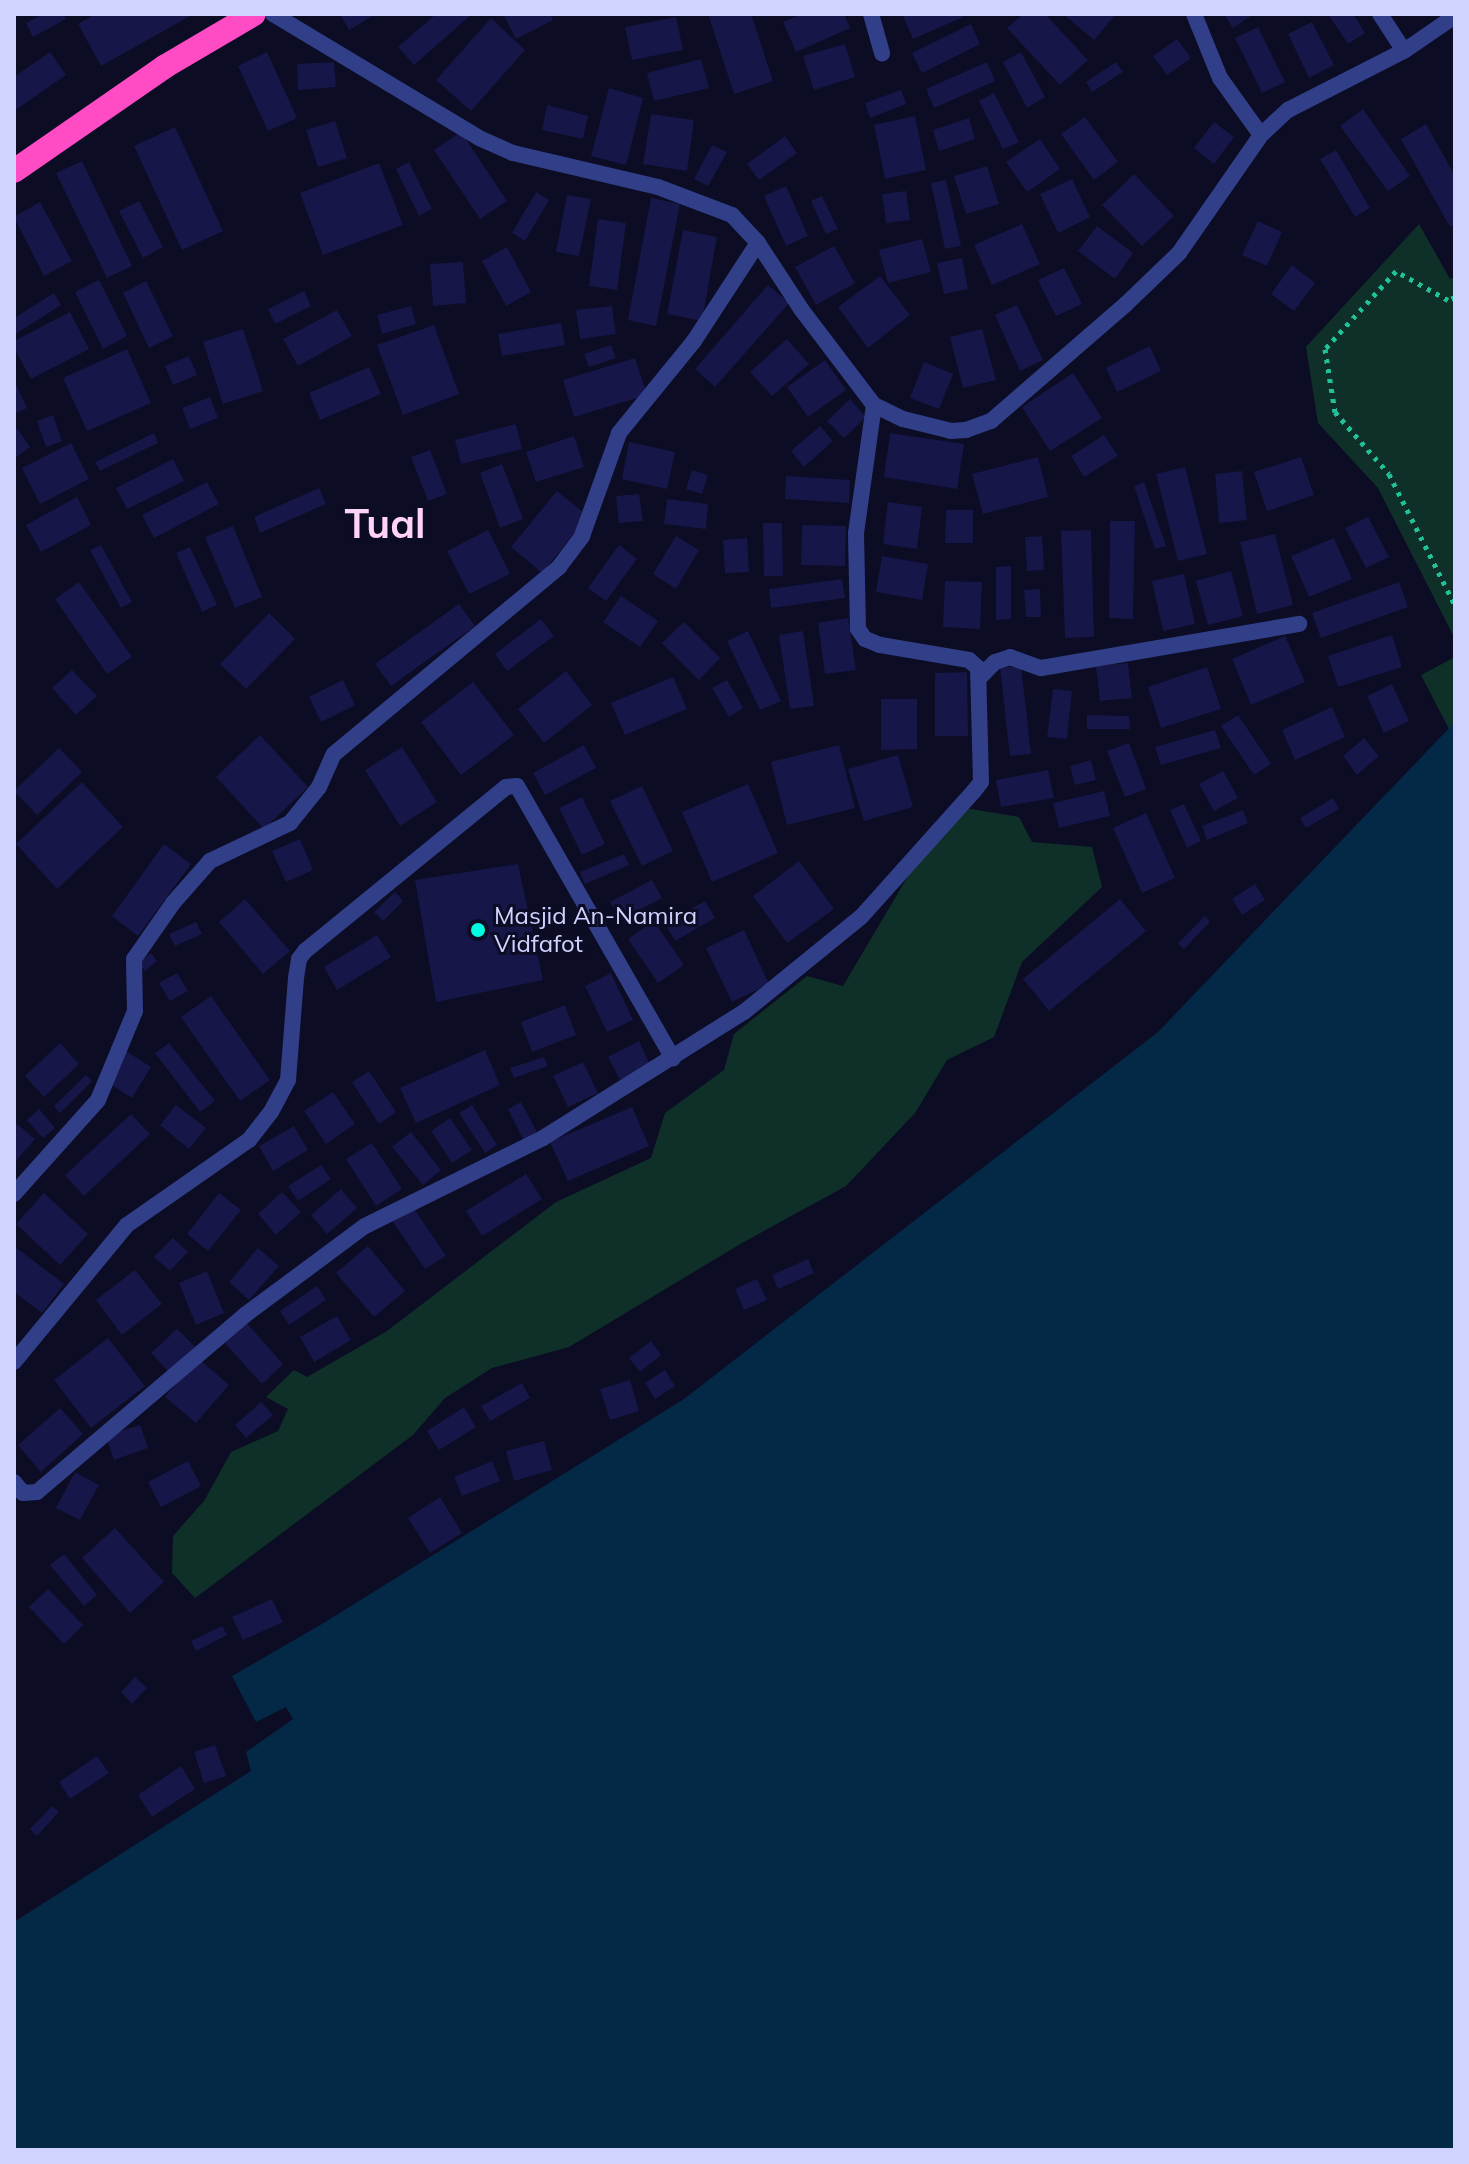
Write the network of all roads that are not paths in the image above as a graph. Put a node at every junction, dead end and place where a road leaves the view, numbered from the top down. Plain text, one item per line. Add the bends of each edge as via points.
1 (254, 14) edge
2 (273, 14) edge
3 (871, 14) edge
4 (1194, 14) edge
5 (1380, 14) edge
6 (1455, 16) edge
7 (1404, 51) junction
8 (882, 53) dead end
9 (1261, 135) junction
10 (14, 171) edge
11 (758, 243) junction
12 (874, 405) junction
13 (1299, 624) dead end
14 (980, 677) junction
15 (673, 1058) junction
16 (14, 1194) edge
17 (14, 1362) edge
18 (14, 1482) edge

1 - 10 highway via 164,67
2 - 11 street via 479,138 534,160 658,187 717,207
3 - 8 street
4 - 9 street via 1220,78
5 - 7 street
6 - 7 street
7 - 9 street via 1316,93
9 - 12 street via 1179,253 991,421 951,431
11 - 12 street
11 - 16 street via 694,341 619,433 582,536 559,567 334,754 319,787 290,823 210,861 173,903 134,959 135,1011 98,1100
12 - 14 street via 856,533 858,629 880,645 969,660
13 - 14 street via 1041,668 1010,657 995,662
14 - 15 street via 981,782 974,791 861,917 744,1012
15 - 17 street via 517,786 506,787 305,951 296,978 288,1080 271,1112 249,1140 127,1225
15 - 18 street via 543,1138 365,1226 245,1315 37,1492 23,1493

